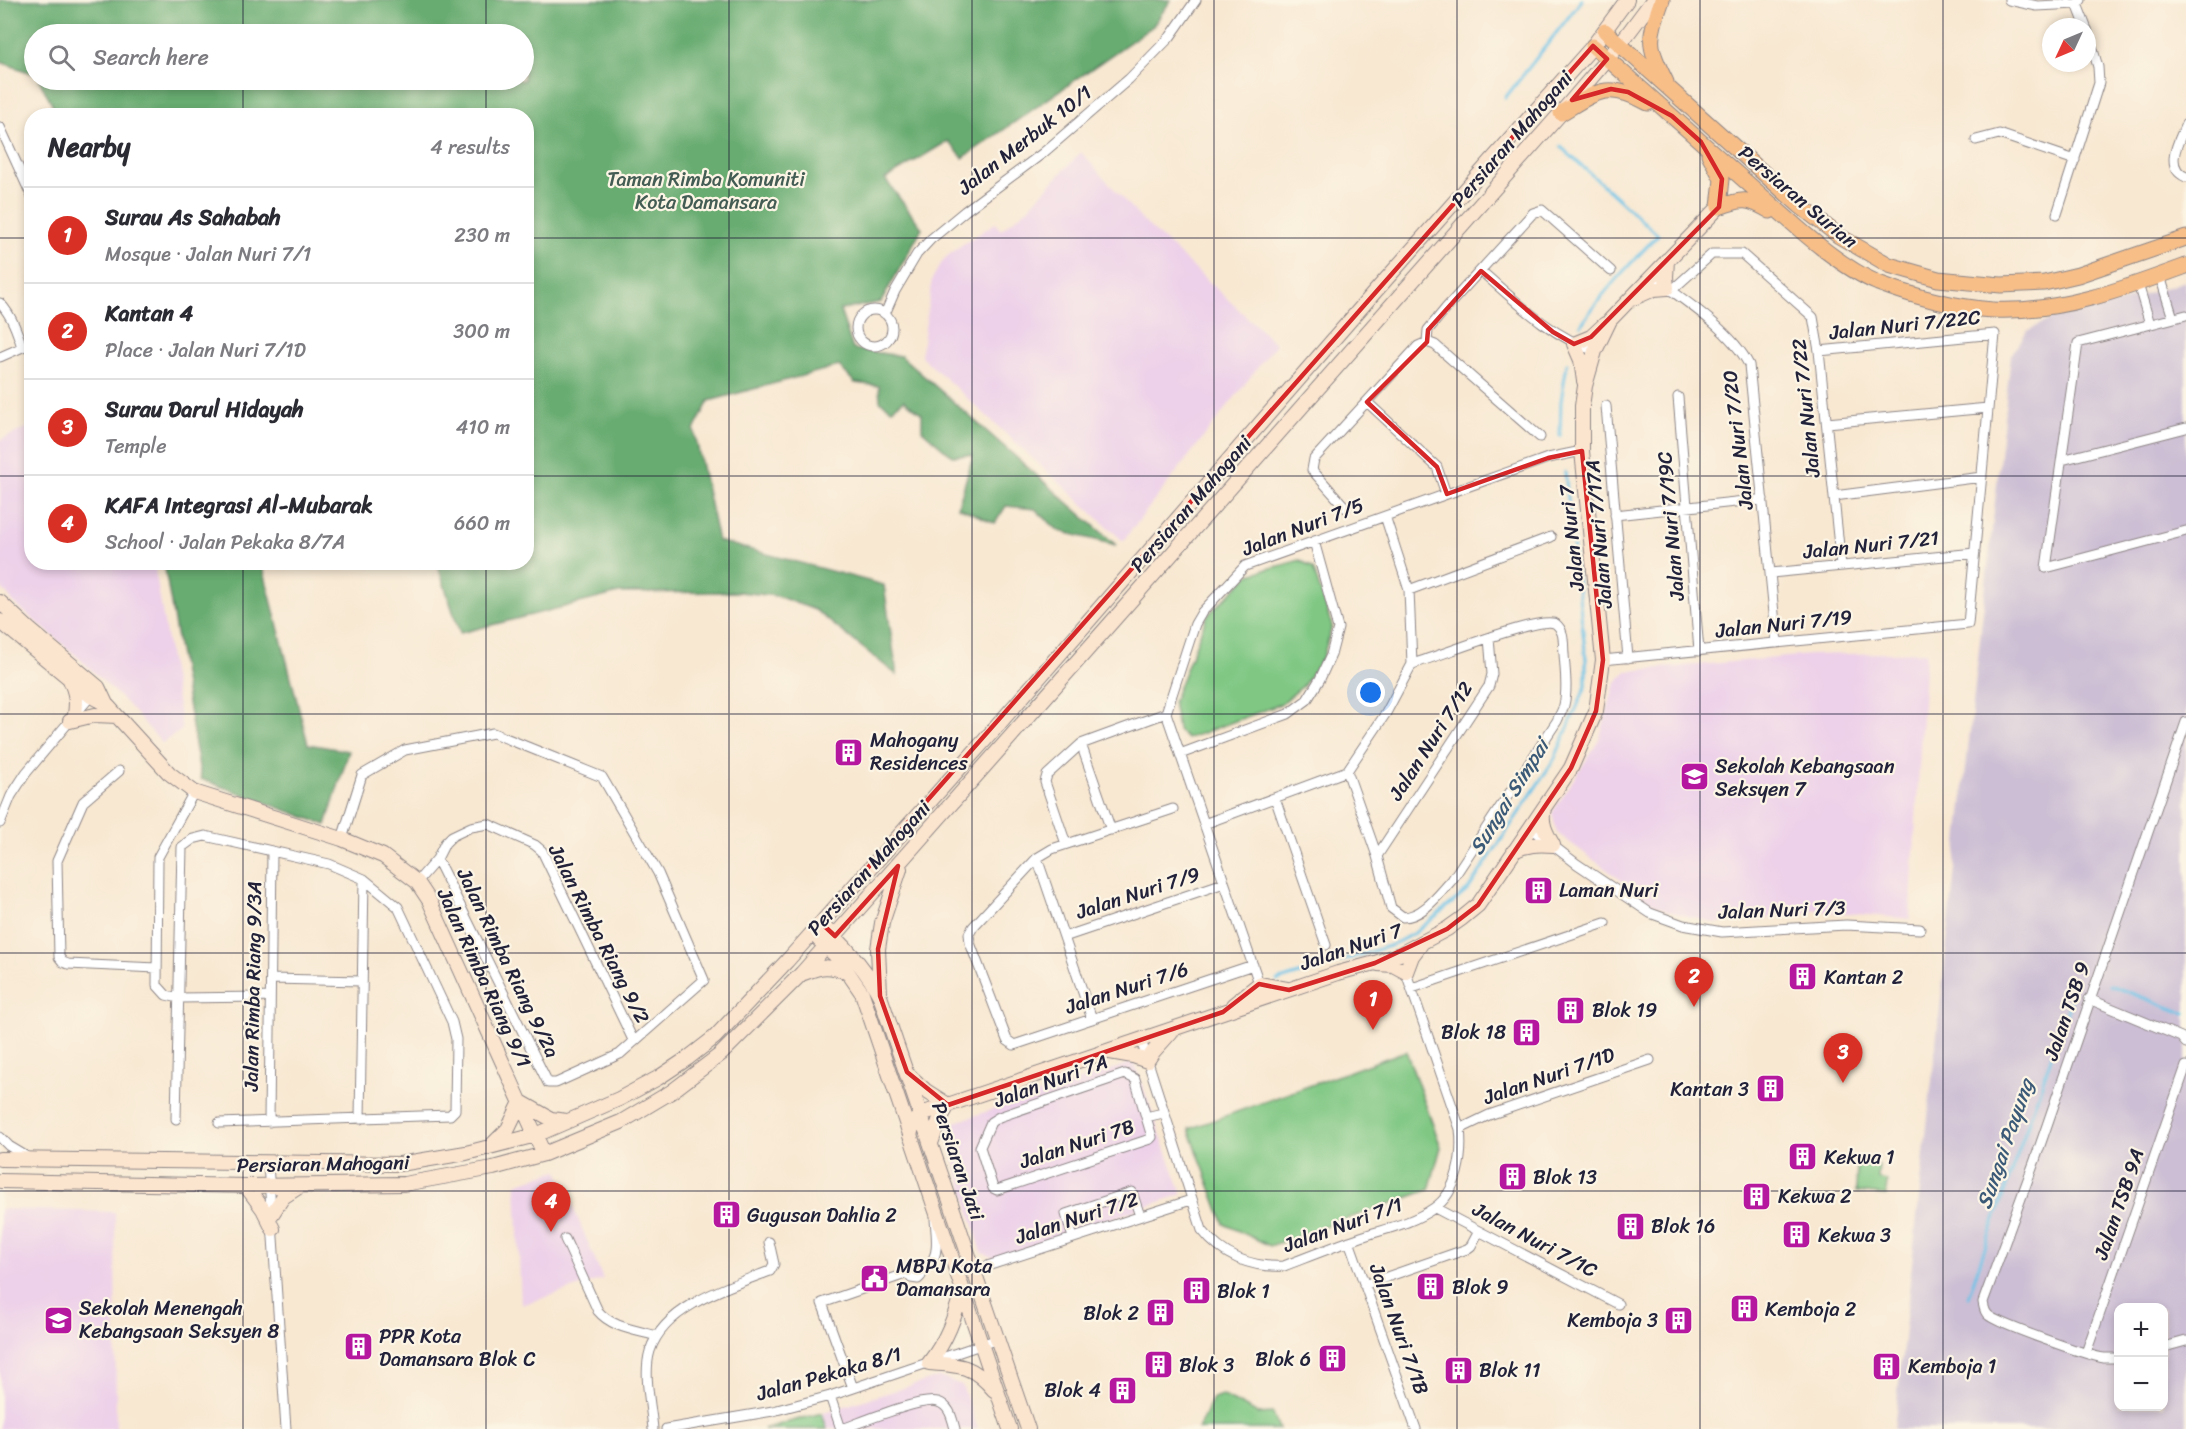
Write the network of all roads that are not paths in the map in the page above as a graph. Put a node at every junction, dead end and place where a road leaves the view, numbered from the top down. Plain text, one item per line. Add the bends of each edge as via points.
1 (1196, 0) edge
2 (1627, 0) edge
3 (1653, 0) edge
4 (1662, 0) edge
5 (2009, 0) edge
6 (2079, 2) edge
7 (2084, 18) edge
8 (1605, 31) junction
9 (1620, 44) junction
10 (1593, 46) junction
11 (1607, 59) junction
12 (2096, 60) edge
13 (1670, 90) junction
14 (1561, 113) junction
15 (1672, 116) junction
16 (2186, 124) edge
17 (0, 127) edge
18 (1976, 140) dead end
19 (1701, 142) junction
20 (2075, 160) junction
21 (2186, 177) edge
22 (24, 180) edge
23 (1719, 207) junction
24 (2057, 214) dead end
25 (1791, 222) junction
26 (2186, 238) edge
27 (1667, 260) junction
28 (2186, 266) edge
29 (1481, 271) junction
30 (1611, 271) dead end
31 (1651, 276) junction
32 (2160, 276) junction
33 (2138, 284) junction
34 (1669, 289) junction
35 (1629, 300) junction
36 (0, 303) edge
37 (885, 315) dead end
38 (2186, 315) edge
39 (2173, 318) junction
40 (1610, 320) junction
41 (2150, 324) junction
42 (24, 340) edge
43 (1427, 342) junction
44 (1574, 344) junction
45 (24, 346) edge
46 (1596, 351) junction
47 (1819, 351) junction
48 (0, 357) edge
49 (1585, 387) junction
50 (1678, 397) dead end
51 (1367, 402) junction
52 (1606, 406) dead end
53 (1988, 408) junction
54 (1827, 423) junction
55 (2186, 428) edge
56 (1540, 437) dead end
57 (1582, 452) junction
58 (2061, 460) junction
59 (1982, 477) junction
60 (1446, 494) junction
61 (1834, 496) junction
62 (1763, 499) junction
63 (1687, 507) junction
64 (1346, 508) dead end
65 (1615, 515) junction
66 (1385, 516) junction
67 (2186, 531) edge
68 (1551, 537) dead end
69 (1314, 541) junction
70 (1976, 553) junction
71 (1840, 566) junction
72 (1771, 573) junction
73 (1408, 590) junction
74 (0, 602) edge
75 (0, 621) edge
76 (1489, 638) junction
77 (1777, 643) junction
78 (1699, 651) junction
79 (1628, 658) junction
80 (1603, 660) junction
81 (1412, 664) junction
82 (70, 678) junction
83 (95, 691) junction
84 (1166, 713) junction
85 (117, 716) junction
86 (72, 718) junction
87 (2186, 722) edge
88 (1081, 744) junction
89 (1180, 754) junction
90 (119, 771) dead end
91 (1347, 771) junction
92 (194, 792) junction
93 (1275, 798) junction
94 (1544, 808) junction
95 (1173, 809) dead end
96 (0, 824) edge
97 (1204, 824) junction
98 (1530, 828) junction
99 (1111, 830) junction
100 (342, 839) junction
101 (1066, 844) junction
102 (1552, 845) junction
103 (272, 850) junction
104 (1514, 851) junction
105 (1377, 856) junction
106 (1037, 858) junction
107 (437, 859) junction
108 (903, 861) junction
109 (364, 879) junction
110 (417, 882) junction
111 (1224, 883) junction
112 (1605, 923) dead end
113 (815, 927) junction
114 (1920, 929) dead end
115 (1064, 936) junction
116 (830, 941) junction
117 (1422, 942) junction
118 (1326, 945) dead end
119 (1400, 954) junction
120 (1375, 963) junction
121 (1252, 965) junction
122 (157, 968) junction
123 (1406, 972) junction
124 (802, 973) junction
125 (850, 974) junction
126 (271, 979) junction
127 (362, 981) junction
128 (1259, 984) junction
129 (1412, 988) junction
130 (1289, 990) junction
131 (880, 996) junction
132 (270, 997) junction
133 (179, 998) junction
134 (1264, 998) junction
135 (2090, 999) junction
136 (1223, 1012) junction
137 (1092, 1019) junction
138 (1174, 1029) junction
139 (1141, 1040) junction
140 (634, 1042) junction
141 (2186, 1043) edge
142 (1108, 1051) junction
143 (1650, 1059) dead end
144 (1147, 1061) junction
145 (2186, 1066) edge
146 (907, 1072) junction
147 (521, 1102) junction
148 (948, 1105) junction
149 (1163, 1113) junction
150 (921, 1114) junction
151 (1146, 1118) junction
152 (176, 1119) dead end
153 (360, 1119) junction
154 (571, 1121) junction
155 (269, 1122) junction
156 (219, 1123) dead end
157 (1460, 1129) junction
158 (536, 1135) junction
159 (910, 1136) junction
160 (0, 1137) edge
161 (931, 1143) junction
162 (490, 1147) junction
163 (544, 1154) junction
164 (0, 1160) edge
165 (32, 1160) junction
166 (268, 1164) junction
167 (0, 1181) edge
168 (270, 1185) junction
169 (301, 1185) junction
170 (246, 1186) junction
171 (993, 1188) joint
172 (1191, 1200) junction
173 (935, 1208) junction
174 (1435, 1208) junction
175 (272, 1214) junction
176 (1140, 1216) junction
177 (273, 1229) junction
178 (1479, 1231) junction
179 (1073, 1238) junction
180 (565, 1239) dead end
181 (1348, 1241) junction
182 (769, 1242) dead end
183 (975, 1270) junction
184 (1364, 1285) junction
185 (962, 1289) junction
186 (1618, 1304) dead end
187 (657, 1336) junction
188 (998, 1339) junction
189 (2186, 1341) edge
190 (980, 1345) junction
191 (2168, 1346) edge
192 (2086, 1353) junction
193 (2114, 1358) edge
194 (929, 1363) junction
195 (853, 1388) junction
196 (830, 1396) junction
197 (999, 1396) junction
198 (710, 1426) edge
199 (286, 1429) edge
200 (653, 1429) edge
201 (666, 1429) edge
202 (841, 1429) edge
203 (955, 1429) edge
204 (1010, 1429) edge
205 (1028, 1429) edge
206 (1416, 1429) edge

1 - 37 street, Jalan Merbuk 10/1 via 1170,37 1129,79 1043,153 931,239 917,254
2 - 8 main road, Persiaran Mahogani
3 - 9 main road, Persiaran Mahogani
4 - 13 main road via 1651,32 1652,54
5 - 6 street via 2037,6
6 - 7 street
8 - 9 main road, Persiaran Surian
8 - 10 main road, Persiaran Mahogani
9 - 11 main road, Persiaran Mahogani
9 - 13 main road, Persiaran Surian
10 - 11 main road, Persiaran Surian
10 - 113 main road, Persiaran Mahogani via 984,741
11 - 14 main road, Persiaran Mahogani
11 - 15 main road, Persiaran Surian
12 - 20 street via 2099,83
13 - 26 main road, Persiaran Surian via 1799,205 1839,236 1888,265 1938,279 2001,285 2044,283
14 - 15 main road via 1592,94 1611,89 1628,92
14 - 108 main road, Persiaran Mahogani
15 - 19 main road, Persiaran Surian
16 - 21 street via 2173,163 2175,170
17 - 22 street
18 - 20 street via 1999,134
19 - 23 main road via 1722,179
19 - 25 main road, Persiaran Surian
20 - 24 street
23 - 25 main road via 1740,199 1753,201
23 - 27 main road, Jalan Nuri 7
25 - 33 main road, Persiaran Surian via 1833,256 1877,282 1936,301 1992,310 2040,308
27 - 31 main road, Jalan Nuri 7
27 - 34 main road
28 - 32 main road, Persiaran Surian
29 - 30 street via 1533,213 1542,210
29 - 43 street via 1428,330
29 - 44 street via 1535,318
31 - 34 street, Jalan Nuri 7/20
31 - 35 main road, Jalan Nuri 7
32 - 33 main road, Persiaran Surian
32 - 39 street
33 - 41 street
34 - 35 main road via 1654,289
34 - 47 street, Jalan Nuri 7/22 via 1712,254 1742,254 1813,317
34 - 62 street, Jalan Nuri 7/20 via 1729,337 1749,365
35 - 40 main road, Jalan Nuri 7
36 - 42 street
38 - 39 street
39 - 41 street
40 - 44 main road via 1591,337
40 - 46 main road, Jalan Nuri 7
41 - 58 street via 2078,343
43 - 51 street via 1418,346
43 - 56 street
44 - 46 street
44 - 49 main road
45 - 48 street
46 - 49 main road, Jalan Nuri 7
47 - 53 street, Jalan Nuri 7/22C via 1995,334
47 - 54 street, Jalan Nuri 7/22
49 - 57 main road, Jalan Nuri 7
50 - 63 street, Jalan Nuri 7/19C
51 - 60 street via 1437,467
51 - 64 street via 1312,465 1312,470
52 - 65 street, Jalan Nuri 7/17A
53 - 54 street
53 - 59 street
54 - 61 street, Jalan Nuri 7/22
55 - 58 street
57 - 60 street, Jalan Nuri 7/5 via 1548,458
57 - 80 main road, Jalan Nuri 7
58 - 67 street via 2046,568
59 - 61 street
59 - 70 street
60 - 66 street, Jalan Nuri 7/5
61 - 71 street, Jalan Nuri 7/22
62 - 63 street
62 - 72 street, Jalan Nuri 7/20
63 - 65 street
63 - 78 street, Jalan Nuri 7/19C
65 - 79 street, Jalan Nuri 7/17A
66 - 69 street, Jalan Nuri 7/5
66 - 73 street
68 - 73 street
69 - 84 street, Jalan Nuri 7/5 via 1245,566 1202,612
69 - 89 street via 1338,628 1320,680 1307,700 1288,714
70 - 71 street, Jalan Nuri 7/21
70 - 77 street, Jalan Nuri 7/19 via 1968,624
71 - 72 street, Jalan Nuri 7/21
72 - 77 street, Jalan Nuri 7/20
73 - 81 street
74 - 83 main road
75 - 82 main road, Jalan Rimba Riang 9/1
76 - 81 street
76 - 105 street, Jalan Nuri 7/12 via 1492,674 1488,686
76 - 105 street via 1545,621 1557,624 1563,633 1566,683 1557,721 1452,880 1415,915 1403,917 1391,908
77 - 78 street, Jalan Nuri 7/19
78 - 79 street, Jalan Nuri 7/19
79 - 80 street, Jalan Nuri 7/19
80 - 94 main road, Jalan Nuri 7 via 1596,711 1571,768
81 - 91 street via 1386,713
82 - 83 main road, Jalan Rimba Riang 9/1
82 - 86 main road via 77,701
83 - 85 main road, Jalan Rimba Riang 9/1
83 - 86 street
84 - 88 street
84 - 89 street
85 - 86 main road
85 - 92 main road, Jalan Rimba Riang 9/1 via 169,773
86 - 96 street via 26,773
87 - 135 street, Jalan TSB 9
88 - 99 street
88 - 101 street via 1047,775 1045,782
89 - 97 street
90 - 122 street via 83,802 57,861 59,957 68,964
91 - 93 street
91 - 105 street
92 - 100 main road, Jalan Rimba Riang 9/1
92 - 122 street via 158,857
93 - 97 street
93 - 118 street
94 - 98 main road, Jalan Nuri 7
94 - 102 main road via 1542,816
95 - 99 street
97 - 111 street
98 - 102 street, Jalan Nuri 7/3
98 - 104 main road, Jalan Nuri 7
99 - 101 street
100 - 110 main road, Jalan Rimba Riang 9/1 via 383,856
100 - 140 street via 362,775 405,750 493,733 602,777 658,873 704,980
101 - 106 street
102 - 104 main road via 1524,846
102 - 114 street, Jalan Nuri 7/3 via 1650,913 1683,925 1722,932 1846,925
103 - 109 street via 329,864
103 - 126 street, Jalan Rimba Riang 9/3A
103 - 133 street via 205,836 182,847
104 - 117 main road, Jalan Nuri 7 via 1478,905
106 - 115 street
106 - 137 street, Jalan Nuri 7/6 via 974,927 969,934 970,943 1007,1040 1014,1045
107 - 110 street, Jalan Rimba Riang 9/2
107 - 140 street, Jalan Rimba Riang 9/2 via 452,836 488,824 542,850
107 - 140 street, Jalan Rimba Riang 9/2a via 548,1083 620,1054
108 - 116 main road, Persiaran Mahogani
108 - 131 main road via 882,923 878,949
109 - 127 street
109 - 153 street via 398,907 453,1022 455,1110 450,1115
110 - 147 main road, Jalan Rimba Riang 9/1 via 429,900
111 - 115 street, Jalan Nuri 7/9
111 - 121 street
112 - 129 street
113 - 116 main road, Persiaran Jati
113 - 154 main road, Persiaran Mahogani via 715,1036 688,1058 628,1094
115 - 137 street
116 - 124 main road, Persiaran Mahogani
116 - 125 main road, Persiaran Jati
116 - 131 main road, Persiaran Jati via 848,949
117 - 119 main road, Jalan Nuri 7
117 - 123 main road
119 - 120 main road, Jalan Nuri 7
119 - 123 street
120 - 123 main road via 1393,965
120 - 130 main road, Jalan Nuri 7
121 - 128 street
121 - 137 street, Jalan Nuri 7/6
122 - 133 street via 157,985 166,995
123 - 129 street
124 - 125 main road via 825,966
124 - 163 main road, Persiaran Mahogani via 721,1054 671,1092 621,1122
125 - 159 main road, Persiaran Jati via 862,993
126 - 127 street
126 - 132 street, Jalan Rimba Riang 9/3A
127 - 153 street
128 - 130 main road
128 - 134 street
128 - 136 main road
129 - 157 street
130 - 134 main road, Jalan Nuri 7
131 - 146 main road, Persiaran Jati
132 - 133 street
132 - 155 street, Jalan Rimba Riang 9/3A
133 - 152 street
134 - 136 main road, Jalan Nuri 7
135 - 141 street via 2181,1037
135 - 192 street, Jalan TSB 9 via 1983,1302 1989,1316
136 - 138 main road, Jalan Nuri 7
138 - 139 main road, Jalan Nuri 7
138 - 144 main road
139 - 142 main road, Jalan Nuri 7
139 - 144 street, Jalan Nuri 7/1
142 - 144 main road
142 - 148 main road, Jalan Nuri 7
143 - 157 street, Jalan Nuri 7/1D via 1489,1115
144 - 149 street, Jalan Nuri 7/1
145 - 192 street, Jalan TSB 9A
146 - 148 main road
146 - 150 main road, Persiaran Jati
147 - 154 main road via 551,1119
147 - 158 main road, Jalan Rimba Riang 9/1
147 - 162 main road via 508,1130
148 - 150 main road, Jalan Nuri 7
148 - 161 main road
149 - 151 street
149 - 172 street, Jalan Nuri 7/1
150 - 159 main road via 913,1123
150 - 161 main road, Persiaran Jati
151 - 171 street, Jalan Nuri 7B via 1150,1139 997,1190
151 - 171 street, Jalan Nuri 7A via 1135,1079 1125,1074 999,1117 991,1122 980,1148
153 - 155 street
154 - 158 main road, Persiaran Mahogani
155 - 156 street
157 - 174 street via 1462,1144 1456,1174
158 - 162 main road, Persiaran Mahogani
158 - 163 main road, Jalan Rimba Riang 9/1
159 - 173 main road, Persiaran Jati
160 - 165 street
161 - 183 main road, Persiaran Jati
162 - 166 main road, Persiaran Mahogani via 400,1164
163 - 169 main road, Persiaran Mahogani via 493,1168 404,1184
164 - 165 main road, Persiaran Mahogani
165 - 166 main road, Persiaran Mahogani
166 - 168 street
167 - 170 main road, Persiaran Mahogani
168 - 169 main road, Persiaran Mahogani
168 - 170 main road, Persiaran Mahogani
168 - 175 street
169 - 175 main road via 283,1197
170 - 177 main road
172 - 176 street, Jalan Nuri 7/2
172 - 181 street, Jalan Nuri 7/1 via 1202,1230 1219,1249 1266,1267 1284,1266
173 - 185 main road, Persiaran Jati
173 - 195 street via 936,1252 931,1264 921,1269 910,1267 908,1273 822,1303
174 - 178 street, Jalan Nuri 7/1C
174 - 181 street, Jalan Nuri 7/1
175 - 177 street
176 - 179 street, Jalan Nuri 7/2
176 - 179 street via 1132,1192 1066,1214
177 - 199 street
178 - 184 street via 1467,1249
178 - 186 street, Jalan Nuri 7/1C
179 - 183 street, Jalan Nuri 7/2
180 - 187 street via 603,1318
181 - 184 street, Jalan Nuri 7/1B
182 - 187 street via 774,1264 770,1271 703,1297
183 - 188 main road, Persiaran Jati
184 - 206 street, Jalan Nuri 7/1B
185 - 190 main road, Persiaran Jati
185 - 194 main road via 950,1331
187 - 200 street via 650,1352 648,1375
188 - 190 street, Jalan Pekaka 8/1
188 - 205 main road, Persiaran Jati
189 - 191 street
190 - 194 street, Jalan Pekaka 8/1
190 - 197 main road, Persiaran Jati
192 - 193 street, Jalan TSB 9
194 - 195 street, Jalan Pekaka 8/1
194 - 197 main road via 974,1370
195 - 196 street, Jalan Pekaka 8/1
196 - 198 street, Jalan Pekaka 8/1
196 - 202 street
197 - 204 main road, Persiaran Jati
198 - 201 street, Jalan Pekaka 8/1
202 - 203 street via 925,1401 939,1402 949,1409

